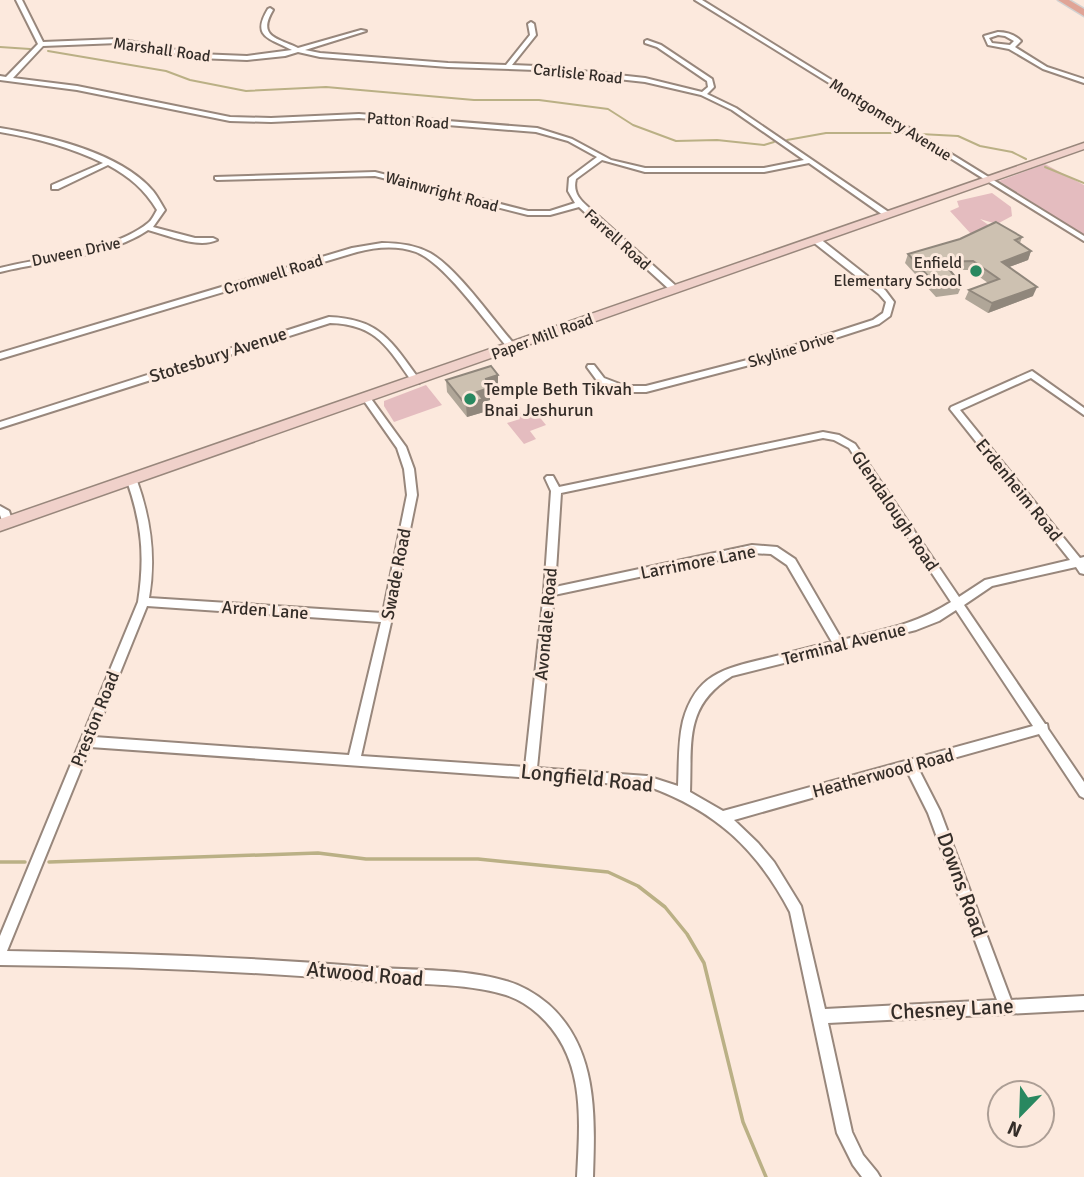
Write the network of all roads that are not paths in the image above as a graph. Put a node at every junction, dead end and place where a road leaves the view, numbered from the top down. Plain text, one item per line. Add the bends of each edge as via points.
1 (19, 0) edge
2 (698, 0) edge
3 (1063, 0) edge
4 (270, 10) dead end
5 (1084, 11) edge
6 (531, 24) dead end
7 (363, 31) dead end
8 (647, 42) dead end
9 (41, 44) junction
10 (1011, 47) junction
11 (297, 50) junction
12 (508, 67) junction
13 (4, 79) edge
14 (1084, 81) edge
15 (703, 94) junction
16 (0, 130) edge
17 (1084, 146) edge
18 (601, 158) junction
19 (810, 161) junction
20 (110, 162) junction
21 (217, 178) dead end
22 (988, 179) junction
23 (55, 187) dead end
24 (580, 204) junction
25 (886, 213) junction
26 (150, 228) junction
27 (1084, 239) edge
28 (213, 240) dead end
29 (816, 240) junction
30 (0, 270) edge
31 (673, 288) junction
32 (512, 347) junction
33 (0, 356) edge
34 (591, 367) dead end
35 (416, 381) junction
36 (366, 398) junction
37 (1084, 412) edge
38 (0, 425) edge
39 (550, 478) dead end
40 (132, 481) junction
41 (556, 491) junction
42 (0, 510) edge
43 (4, 524) edge
44 (1082, 564) edge
45 (549, 592) junction
46 (143, 602) junction
47 (957, 603) junction
48 (387, 618) junction
49 (839, 645) junction
50 (1043, 728) junction
51 (86, 742) junction
52 (354, 759) junction
53 (911, 766) junction
54 (531, 771) junction
55 (1084, 792) edge
56 (684, 793) junction
57 (723, 817) junction
58 (0, 952) edge
59 (0, 958) edge
60 (1084, 1003) edge
61 (1006, 1006) junction
62 (819, 1016) junction
63 (585, 1177) edge
64 (872, 1177) edge

1 - 9 street
2 - 22 street, Montgomery Avenue
3 - 5 main road
4 - 11 street, Carlisle Road via 264,31
6 - 12 street via 534,34
7 - 11 street, Marshall Road
8 - 15 street via 710,80 711,86
9 - 11 street, Marshall Road via 128,42 234,58
9 - 13 street
10 - 10 street via 1017,41 1011,36 986,37 995,45
10 - 14 street via 1045,68
11 - 12 street, Carlisle Road via 344,58
12 - 15 street, Carlisle Road via 645,80
13 - 18 street, Patton Road via 77,88 230,119 359,116 525,129 563,137
15 - 19 street, Carlisle Road via 734,109
16 - 20 street
17 - 22 main road, Paper Mill Road
18 - 19 street, Patton Road via 663,172 776,169
18 - 24 street, Farrell Road via 573,179 571,190
19 - 25 street, Carlisle Road
20 - 23 street
20 - 26 street via 160,206
21 - 24 street, Wainwright Road via 370,173 528,213 550,213
22 - 25 main road, Paper Mill Road
22 - 27 street, Montgomery Avenue
24 - 31 street, Farrell Road
25 - 29 main road, Paper Mill Road
26 - 28 street
26 - 30 street, Duveen Drive via 119,243
29 - 31 main road, Paper Mill Road
29 - 34 street, Skyline Drive via 882,292 890,302 887,314 876,322 758,360 646,389 624,389 601,380
31 - 32 main road, Paper Mill Road
32 - 33 street, Cromwell Road via 437,262 419,251 389,245 364,247
32 - 35 main road, Paper Mill Road
35 - 36 main road, Paper Mill Road
35 - 38 street, Stotesbury Avenue via 377,331 354,322 329,320
36 - 40 main road, Paper Mill Road
36 - 48 street, Swade Road via 401,447 412,495
37 - 44 street, Erdenheim Road via 1032,374 954,409
39 - 41 street, Avondale Road
40 - 43 main road, Paper Mill Road
40 - 46 street, Preston Road via 149,546
41 - 45 street, Avondale Road
41 - 47 street, Glendalough Road via 830,435 852,446
42 - 43 street via 6,514
44 - 47 street, Terminal Avenue via 989,583
45 - 49 street, Larrimore Lane via 752,549 773,550 792,562
45 - 54 street, Avondale Road
46 - 48 street, Arden Lane
46 - 51 street, Preston Road
47 - 49 street, Terminal Avenue via 916,626
47 - 50 street, Glendalough Road
48 - 52 street, Swade Road
49 - 56 street, Terminal Avenue via 729,672 706,686 690,714
50 - 53 street, Heatherwood Road
50 - 55 street, Glendalough Road
51 - 52 street, Longfield Road
51 - 58 street, Preston Road
52 - 54 street, Longfield Road
53 - 57 street, Heatherwood Road
53 - 61 street, Downs Road via 934,811
54 - 56 street, Longfield Road via 647,781
56 - 57 street, Longfield Road
57 - 62 street, Longfield Road via 761,854 785,887 796,911
59 - 63 street, Atwood Road via 264,965 504,987 544,1010 576,1054 587,1107
60 - 61 street, Chesney Lane
61 - 62 street, Chesney Lane
62 - 64 street, Longfield Road via 845,1133

